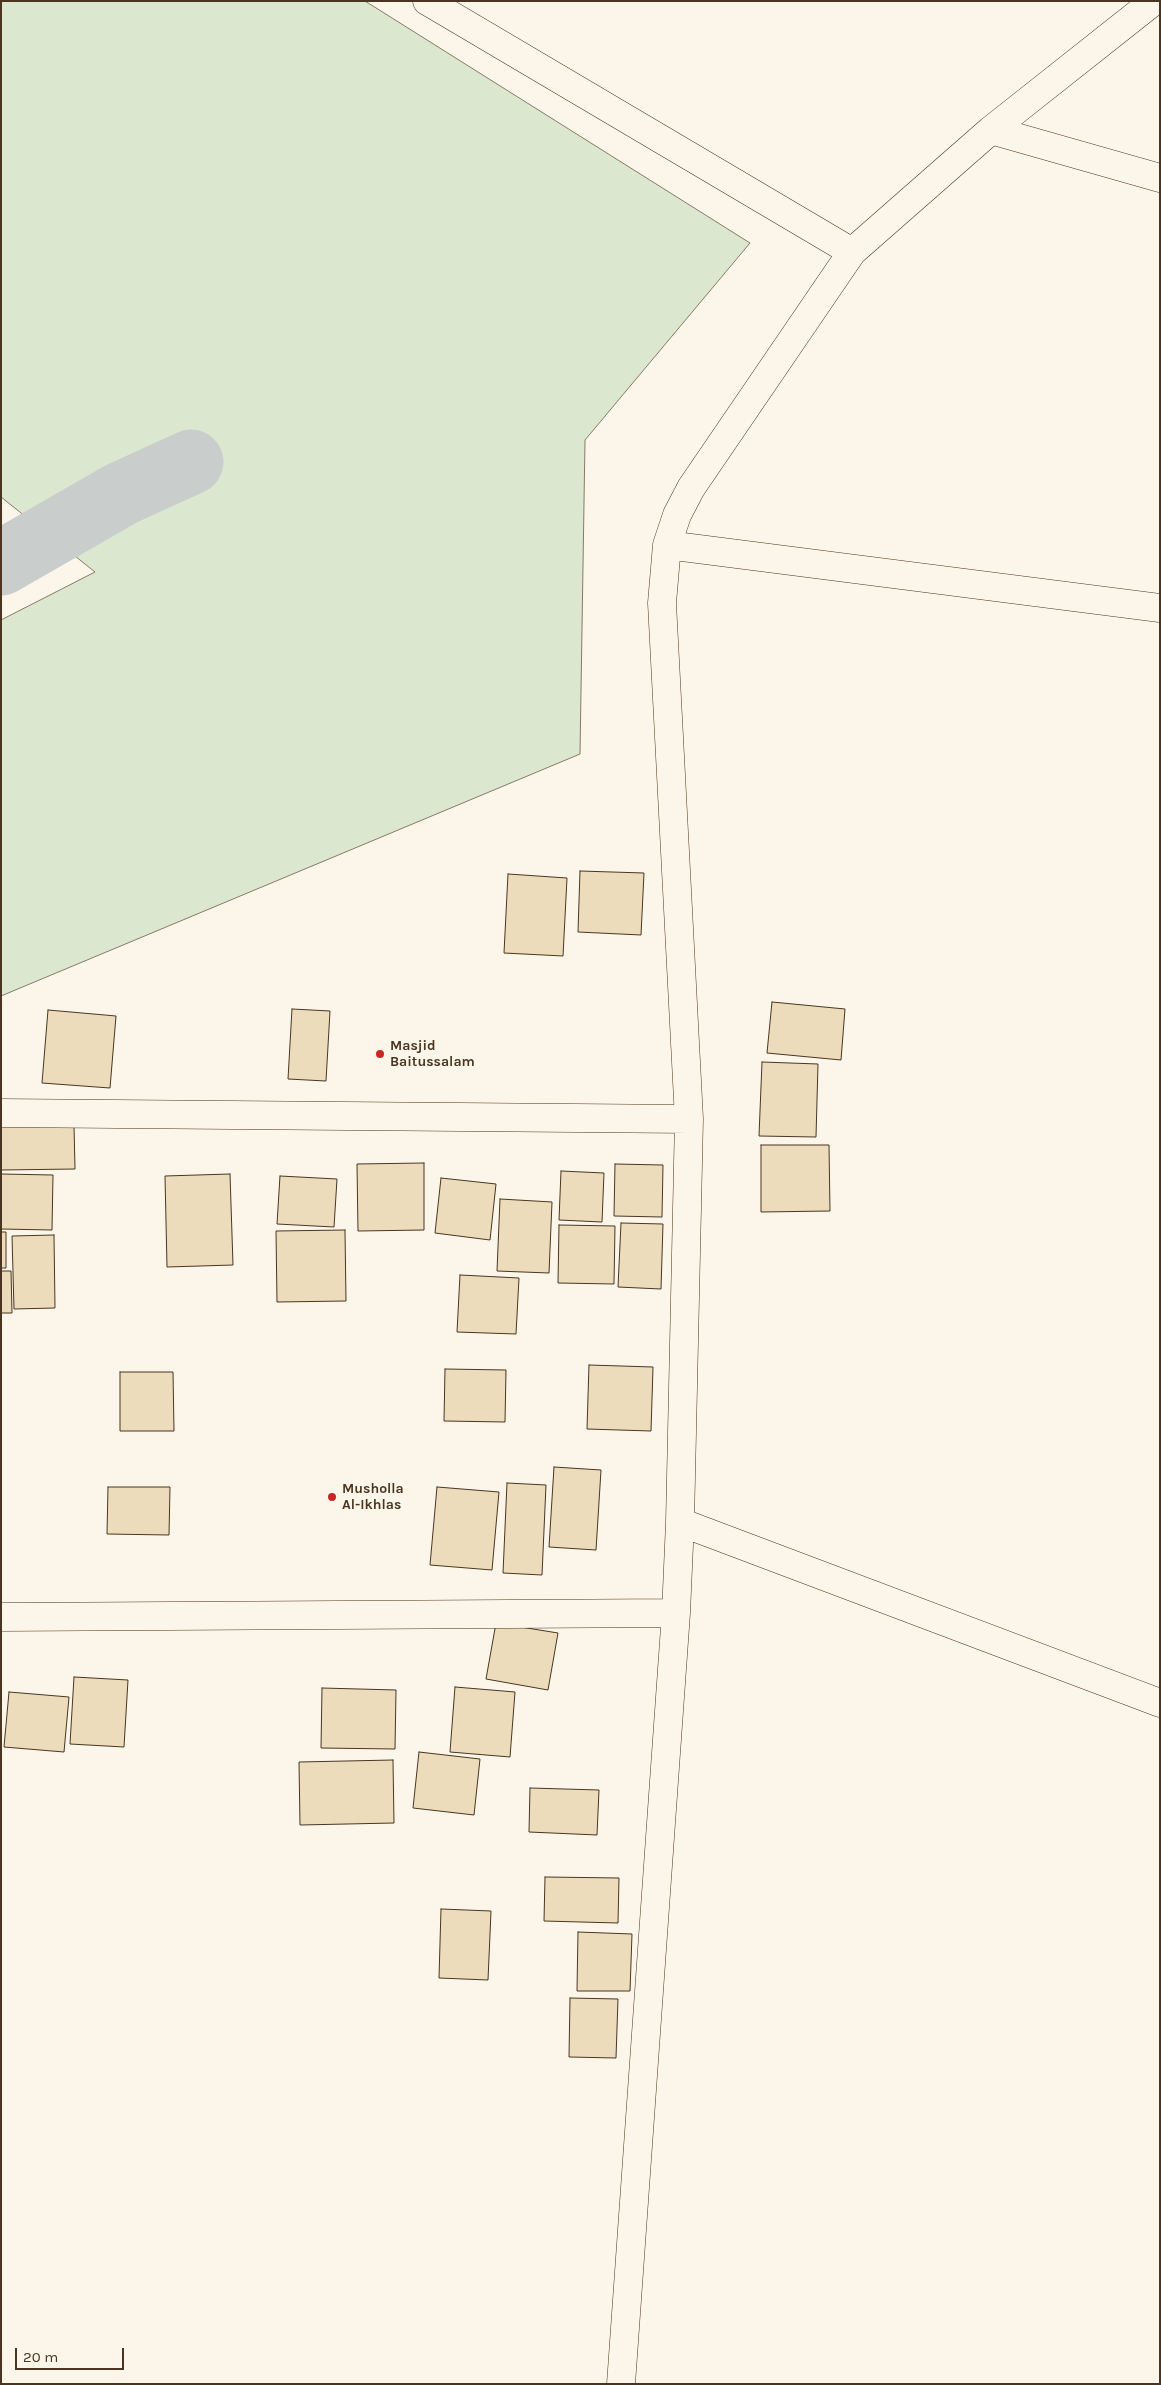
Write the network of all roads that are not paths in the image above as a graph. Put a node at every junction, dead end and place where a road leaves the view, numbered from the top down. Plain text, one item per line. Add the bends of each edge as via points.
1 (427, 1) edge
2 (1154, 1) edge
3 (991, 130) junction
4 (1160, 178) edge
5 (852, 252) junction
6 (667, 545) junction
7 (1160, 608) edge
8 (1, 1113) edge
9 (690, 1119) junction
10 (680, 1522) junction
11 (676, 1612) junction
12 (1, 1617) edge
13 (1160, 1703) edge
14 (621, 2384) edge

1 - 5 street
2 - 3 street
3 - 4 street
3 - 5 street
5 - 6 street via 691,488 676,515
6 - 7 street
6 - 9 street via 662,603
8 - 9 street
9 - 10 street
10 - 11 street
10 - 13 street
11 - 12 street
11 - 14 street

